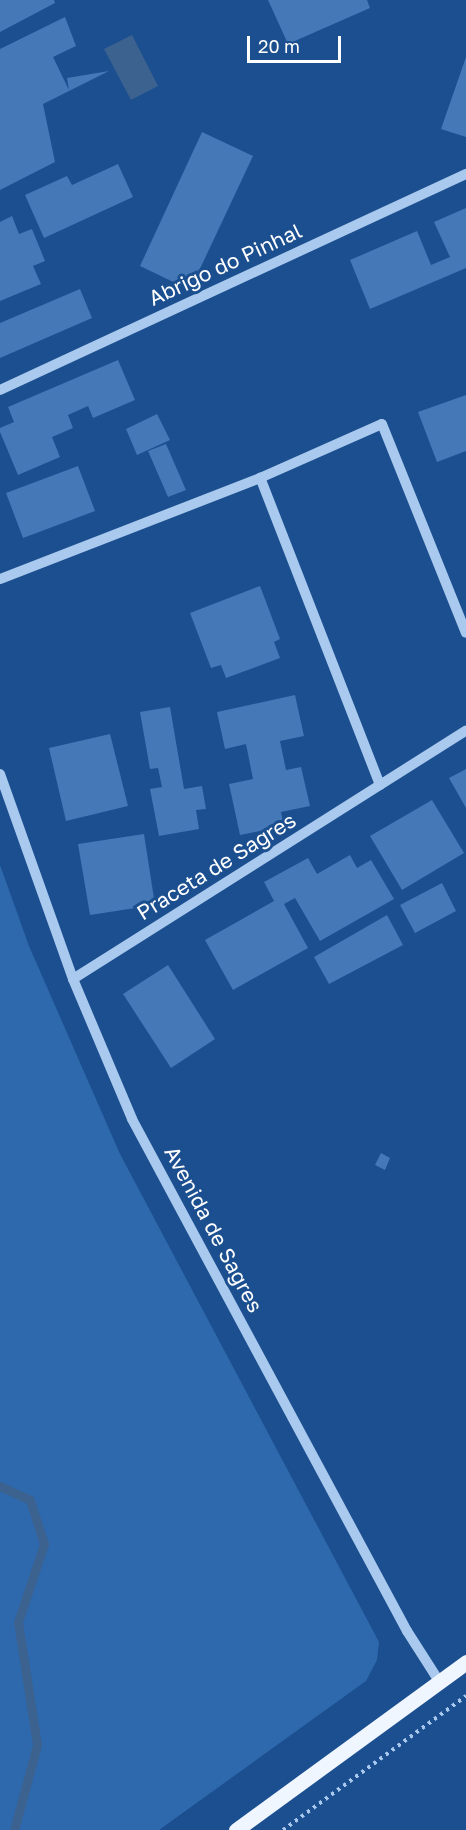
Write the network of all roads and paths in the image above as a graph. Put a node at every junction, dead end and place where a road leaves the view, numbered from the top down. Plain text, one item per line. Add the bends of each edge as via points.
1 (466, 174) edge
2 (0, 390) edge
3 (260, 478) junction
4 (0, 579) edge
5 (466, 633) edge
6 (466, 731) edge
7 (0, 774) edge
8 (380, 785) junction
9 (73, 979) junction
10 (466, 1662) edge
11 (439, 1681) junction
12 (466, 1696) edge
13 (236, 1830) edge
14 (283, 1830) edge

1 - 2 street, Abrigo do Pinhal
3 - 4 street
3 - 5 street via 382,424
3 - 8 street
6 - 8 street, Praceta de Sagres
7 - 9 street, Avenida de Sagres
8 - 9 street, Praceta de Sagres
9 - 11 street, Avenida de Sagres via 132,1119 407,1631
10 - 11 main road
11 - 13 main road
12 - 14 path

